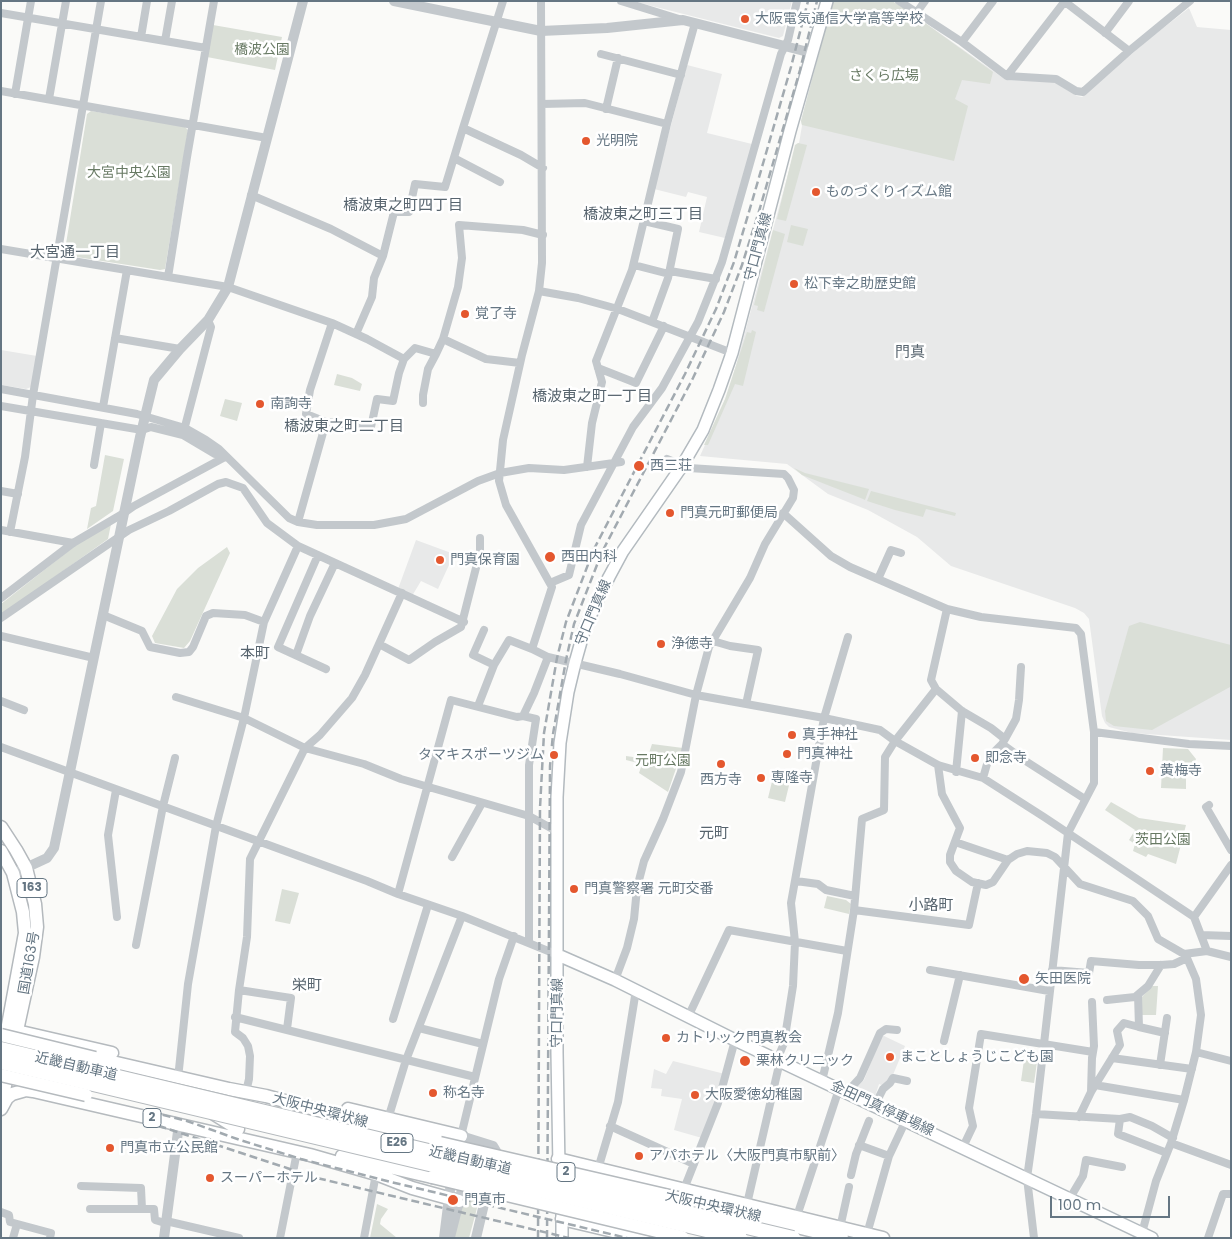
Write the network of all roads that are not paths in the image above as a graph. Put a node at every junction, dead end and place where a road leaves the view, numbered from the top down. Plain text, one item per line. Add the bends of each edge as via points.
1 (31, 1) edge
2 (66, 1) edge
3 (101, 1) edge
4 (147, 1) edge
5 (172, 1) edge
6 (214, 1) edge
7 (304, 1) edge
8 (394, 1) edge
9 (503, 1) edge
10 (541, 1) edge
11 (621, 1) edge
12 (797, 1) edge
13 (827, 1) edge
14 (899, 1) edge
15 (925, 1) edge
16 (993, 1) edge
17 (1064, 1) edge
18 (1129, 1) edge
19 (1190, 1) edge
20 (412, 3) edge
21 (917, 12) junction
22 (1, 13) edge
23 (28, 18) junction
24 (683, 20) junction
25 (495, 21) junction
26 (62, 23) junction
27 (695, 23) junction
28 (96, 29) junction
29 (542, 31) junction
30 (1105, 33) junction
31 (141, 37) junction
32 (165, 41) junction
33 (962, 42) junction
34 (785, 46) junction
35 (206, 48) junction
36 (1129, 51) junction
37 (812, 53) junction
38 (601, 54) dead end
39 (618, 58) junction
40 (681, 75) junction
41 (1007, 76) junction
42 (1, 91) edge
43 (15, 94) junction
44 (49, 99) junction
45 (542, 104) junction
46 (84, 106) junction
47 (606, 109) junction
48 (667, 124) junction
49 (192, 125) junction
50 (463, 128) junction
51 (267, 138) junction
52 (454, 158) junction
53 (543, 168) junction
54 (500, 182) dead end
55 (252, 195) junction
56 (644, 221) junction
57 (543, 235) junction
58 (1, 249) edge
59 (383, 256) junction
60 (58, 258) junction
61 (634, 265) junction
62 (127, 270) junction
63 (669, 273) junction
64 (168, 277) junction
65 (716, 280) junction
66 (228, 287) junction
67 (540, 291) junction
68 (618, 310) junction
69 (208, 320) junction
70 (652, 322) junction
71 (332, 323) junction
72 (664, 326) junction
73 (356, 334) junction
74 (690, 336) junction
75 (115, 338) junction
76 (443, 339) junction
77 (180, 349) junction
78 (732, 353) junction
79 (436, 354) junction
80 (404, 359) junction
81 (520, 363) junction
82 (598, 368) junction
83 (1, 389) edge
84 (33, 395) junction
85 (423, 403) dead end
86 (1, 406) edge
87 (103, 407) junction
88 (31, 410) junction
89 (145, 416) junction
90 (326, 422) junction
91 (101, 423) junction
92 (142, 430) junction
93 (184, 432) junction
94 (225, 457) junction
95 (667, 460) dead end
96 (618, 462) junction
97 (94, 465) dead end
98 (682, 466) junction
99 (587, 467) junction
100 (500, 473) junction
101 (1, 490) edge
102 (18, 494) junction
103 (124, 513) junction
104 (783, 513) junction
105 (298, 522) junction
106 (1, 530) edge
107 (10, 532) junction
108 (119, 536) junction
109 (480, 538) dead end
110 (73, 543) junction
111 (298, 546) junction
112 (901, 554) dead end
113 (318, 555) junction
114 (335, 563) junction
115 (878, 579) junction
116 (550, 583) junction
117 (15, 587) junction
118 (402, 593) junction
119 (1, 598) edge
120 (27, 600) junction
121 (947, 609) junction
122 (103, 615) junction
123 (1, 618) edge
124 (264, 622) junction
125 (464, 622) junction
126 (484, 630) dead end
127 (1, 636) edge
128 (848, 637) dead end
129 (713, 641) junction
130 (379, 644) junction
131 (532, 648) junction
132 (296, 655) junction
133 (548, 657) junction
134 (94, 658) junction
135 (575, 663) junction
136 (494, 665) junction
137 (1021, 667) dead end
138 (326, 668) dead end
139 (936, 689) junction
140 (696, 694) junction
141 (176, 697) dead end
142 (1, 701) edge
143 (746, 704) junction
144 (478, 706) junction
145 (24, 710) dead end
146 (962, 711) junction
147 (523, 716) junction
148 (244, 718) junction
149 (824, 718) junction
150 (1094, 732) junction
151 (895, 741) junction
152 (1004, 741) junction
153 (1231, 746) edge
154 (1, 747) edge
155 (305, 748) junction
156 (175, 758) dead end
157 (938, 766) junction
158 (956, 772) junction
159 (70, 773) junction
160 (983, 778) junction
161 (428, 787) junction
162 (116, 790) junction
163 (1085, 799) junction
164 (482, 802) junction
165 (1209, 805) dead end
166 (163, 806) junction
167 (529, 816) junction
168 (216, 826) junction
169 (1, 827) edge
170 (558, 832) junction
171 (1068, 833) junction
172 (258, 842) junction
173 (955, 842) junction
174 (1231, 850) edge
175 (1, 851) edge
176 (452, 857) dead end
177 (1008, 860) junction
178 (1231, 864) edge
179 (1063, 867) junction
180 (26, 868) junction
181 (13, 873) junction
182 (1228, 875) edge
183 (796, 881) junction
184 (978, 883) junction
185 (398, 894) junction
186 (855, 896) junction
187 (428, 905) junction
188 (854, 910) junction
189 (462, 916) junction
190 (117, 917) dead end
191 (1194, 917) junction
192 (1201, 935) junction
193 (514, 936) junction
194 (1231, 936) edge
195 (529, 942) junction
196 (795, 942) junction
197 (136, 945) dead end
198 (847, 951) junction
199 (1207, 951) junction
200 (558, 955) junction
201 (1186, 956) junction
202 (1231, 957) edge
203 (1161, 965) junction
204 (930, 970) dead end
205 (1052, 970) junction
206 (960, 975) junction
207 (615, 980) junction
208 (239, 990) junction
209 (636, 990) junction
210 (1049, 991) junction
211 (1138, 995) junction
212 (24, 996) junction
213 (1107, 1000) dead end
214 (1092, 1002) dead end
215 (235, 1017) junction
216 (688, 1017) junction
217 (392, 1018) dead end
218 (1167, 1018) dead end
219 (419, 1028) junction
220 (1139, 1028) junction
221 (287, 1029) junction
222 (897, 1030) dead end
223 (1165, 1032) junction
224 (44, 1037) junction
225 (734, 1040) junction
226 (944, 1041) dead end
227 (1044, 1043) junction
228 (483, 1044) junction
229 (5, 1052) edge
230 (1093, 1052) junction
231 (1196, 1052) junction
232 (1112, 1058) junction
233 (406, 1060) junction
234 (779, 1060) junction
235 (1231, 1061) edge
236 (1160, 1065) junction
237 (179, 1069) junction
238 (1192, 1069) junction
239 (475, 1077) junction
240 (822, 1081) junction
241 (907, 1082) dead end
242 (1093, 1088) junction
243 (228, 1089) junction
244 (843, 1091) junction
245 (246, 1092) junction
246 (266, 1096) junction
247 (1184, 1100) junction
248 (1, 1104) edge
249 (875, 1106) junction
250 (1, 1109) edge
251 (1036, 1114) junction
252 (1079, 1117) junction
253 (388, 1119) junction
254 (1120, 1119) junction
255 (906, 1120) junction
256 (869, 1121) dead end
257 (179, 1124) junction
258 (610, 1126) junction
259 (238, 1129) junction
260 (251, 1133) junction
261 (467, 1138) junction
262 (1172, 1140) junction
263 (859, 1145) junction
264 (963, 1147) junction
265 (300, 1153) junction
266 (1167, 1153) junction
267 (889, 1156) junction
268 (558, 1159) junction
269 (364, 1161) junction
270 (694, 1164) junction
271 (1231, 1165) edge
272 (1122, 1167) dead end
273 (598, 1169) junction
274 (614, 1173) junction
275 (376, 1174) junction
276 (851, 1176) dead end
277 (1027, 1178) junction
278 (81, 1186) dead end
279 (849, 1187) dead end
280 (684, 1189) junction
281 (1231, 1194) edge
282 (1070, 1198) junction
283 (454, 1199) junction
284 (747, 1204) junction
285 (90, 1209) dead end
286 (142, 1209) junction
287 (1, 1212) edge
288 (797, 1216) junction
289 (562, 1218) junction
290 (166, 1222) junction
291 (17, 1224) junction
292 (604, 1228) junction
293 (841, 1233) edge
294 (867, 1234) junction
295 (1147, 1235) edge
296 (684, 1237) edge
297 (13, 1238) edge
298 (50, 1238) edge
299 (164, 1238) edge
300 (239, 1238) edge
301 (280, 1238) edge
302 (364, 1238) edge
303 (444, 1238) edge
304 (449, 1238) edge
305 (476, 1238) edge
306 (562, 1238) edge
307 (643, 1238) edge
308 (740, 1238) edge
309 (792, 1238) edge
310 (883, 1238) edge
311 (1034, 1238) edge
312 (1208, 1238) edge

1 - 23 street
2 - 26 street
3 - 28 street
4 - 31 street
5 - 32 street
6 - 35 street
7 - 51 street
8 - 20 street
9 - 25 street
10 - 29 street
11 - 24 street
12 - 34 street
13 - 37 main road, 守口門真線
14 - 21 street
15 - 21 street
16 - 33 street
17 - 30 street
17 - 41 street
18 - 30 street
19 - 36 street
20 - 25 street
21 - 33 street
22 - 23 street
23 - 26 street
23 - 43 street
24 - 27 street
24 - 29 street
25 - 29 street
25 - 50 street
26 - 28 street
26 - 44 street
27 - 34 street
27 - 40 street
28 - 31 street
28 - 46 street
29 - 45 street
30 - 36 street
31 - 32 street
32 - 35 street
33 - 41 street
34 - 37 street
34 - 65 street
35 - 49 street
36 - 41 street via 1083,92 1056,79
37 - 78 main road, 守口門真線
38 - 39 street
39 - 40 street
39 - 47 street
40 - 48 street
42 - 43 street
43 - 44 street
44 - 46 street
45 - 47 street via 585,103
45 - 53 street
46 - 49 street
46 - 60 street
47 - 48 street
48 - 56 street
49 - 51 street
49 - 64 street
50 - 52 street
50 - 53 street
51 - 55 street
52 - 54 street
52 - 59 street via 445,187 415,184 409,212 394,212
53 - 57 street
55 - 59 street
55 - 66 street
56 - 61 street
56 - 63 street via 678,229
57 - 67 street
57 - 76 street via 523,230 459,225 462,258 458,287
58 - 60 street
59 - 73 street via 374,278 372,296
60 - 62 street
60 - 84 street
61 - 63 street
61 - 68 street
62 - 64 street
62 - 75 street
63 - 65 street
63 - 70 street
64 - 66 street
65 - 74 street
66 - 69 street
66 - 71 street
67 - 68 street
67 - 81 street
68 - 70 street
68 - 82 street via 596,361
69 - 77 street
69 - 93 street via 211,327
70 - 72 street
71 - 73 street
71 - 90 street via 310,390 306,414
72 - 74 street
72 - 82 street via 636,383
73 - 80 street
74 - 78 street
74 - 96 street via 662,388 638,419
75 - 77 street
75 - 87 street
76 - 79 street
76 - 81 street via 486,359
77 - 89 street via 154,380
78 - 98 main road, 守口門真線 via 703,430
79 - 80 street via 415,348
79 - 85 street via 428,369
80 - 90 street via 393,401 377,399 371,426
81 - 100 street via 503,440
82 - 99 street via 602,382 592,423
83 - 84 street
84 - 87 street
84 - 88 street
86 - 88 street
87 - 89 street
88 - 91 street
88 - 102 street
89 - 92 street
89 - 93 street
90 - 105 street
91 - 92 street
91 - 97 street
92 - 93 street via 151,427
92 - 103 street
93 - 94 street via 206,440
94 - 103 street
94 - 105 street via 280,510
95 - 98 street
96 - 99 street
96 - 116 street via 581,525 569,575
98 - 104 street via 784,474 794,490 794,498
98 - 135 main road, 守口門真線 via 623,551 595,605
99 - 100 street via 564,470 529,468
100 - 105 street via 406,519 374,525 333,526
100 - 116 street via 506,504
101 - 102 street
102 - 107 street
103 - 108 street
103 - 110 street
104 - 115 street via 831,556
104 - 129 street
106 - 107 street
107 - 110 street
108 - 111 street via 226,482 243,488 267,523
108 - 120 street
108 - 122 street
109 - 125 street via 480,552
110 - 117 street
111 - 113 street
111 - 124 street
112 - 115 street via 890,550
113 - 114 street
113 - 132 street via 278,647
114 - 118 street
114 - 132 street
115 - 121 street
116 - 131 street via 552,587
117 - 119 street
117 - 120 street
118 - 125 street
118 - 130 street
120 - 123 street
121 - 139 street via 932,680
121 - 150 street via 982,617 1076,628 1081,634
122 - 124 street via 142,631 150,647 180,653 189,652 206,616 213,613 246,615
122 - 134 street
124 - 148 street
125 - 130 street via 409,660
126 - 136 street via 473,656
127 - 134 street
128 - 149 street
129 - 140 street
129 - 143 street via 758,650
130 - 155 street via 352,698
131 - 133 street
131 - 136 street via 509,640
132 - 138 street
133 - 135 street
133 - 147 street
134 - 159 street
135 - 140 street
135 - 170 main road, 守口門真線 via 560,743
136 - 144 street
137 - 152 street via 1016,718
139 - 146 street
139 - 151 street
140 - 143 street
140 - 207 street via 681,772 644,861 627,948
141 - 148 street
142 - 145 street
143 - 149 street
144 - 147 street
144 - 161 street via 450,700
146 - 152 street
146 - 158 street
147 - 167 street via 536,719 529,765
148 - 155 street
148 - 168 street
149 - 151 street via 880,730
149 - 183 street
150 - 153 street
150 - 163 street via 1094,782
151 - 157 street
151 - 186 street via 885,757 884,810 862,819
152 - 160 street via 987,764
152 - 163 street via 1024,760
154 - 159 street
155 - 161 street via 364,764
155 - 172 street
156 - 166 street
157 - 158 street
157 - 173 street via 942,794 960,828
158 - 160 street
159 - 162 street
159 - 180 street via 54,848 47,858
160 - 171 street
161 - 164 street
161 - 185 street
162 - 166 street
162 - 190 street via 108,834
163 - 171 street
164 - 167 street
164 - 176 street
165 - 174 street via 1206,807
166 - 168 street
166 - 197 street
167 - 170 street
167 - 195 street
168 - 172 street
168 - 237 street via 188,984
169 - 180 main road, 国道163号 / 163
170 - 200 main road, 守口門真線
171 - 179 street
171 - 191 street
172 - 185 street
172 - 208 street via 250,859 246,937
173 - 177 street
173 - 184 street via 950,862 956,871
175 - 181 main road, 国道163号 / 163
177 - 179 street via 1016,854 1038,851 1055,857
177 - 184 street via 993,882
178 - 182 street
179 - 201 street via 1080,884 1133,901 1148,916 1158,939
179 - 205 street
180 - 181 street
180 - 212 main road, 国道163号 / 163 via 37,926
181 - 229 main road, 国道163号 / 163 via 25,933
182 - 191 street
183 - 186 street via 818,884 826,890
183 - 196 street via 791,903
184 - 188 street via 969,925
185 - 187 street
186 - 188 street
187 - 189 street
187 - 217 street
188 - 198 street
189 - 193 street
189 - 219 street
191 - 192 street
192 - 194 street
192 - 199 street
193 - 195 street
193 - 228 street via 498,979
195 - 200 street
196 - 198 street
196 - 216 street via 729,930
196 - 234 street via 792,995
198 - 240 street via 838,1013
199 - 201 street
199 - 202 street
200 - 207 main road, 金田門真停車場線
200 - 268 main road, 守口門真線
201 - 203 street via 1174,964
201 - 231 street via 1196,979 1201,1015
203 - 205 street via 1091,961 1090,973
203 - 211 street
204 - 206 street
205 - 210 street
206 - 210 street
206 - 226 street
207 - 209 main road, 金田門真停車場線
208 - 215 street
208 - 221 street via 291,998
209 - 216 main road, 金田門真停車場線
209 - 258 street via 618,1102
210 - 227 street
211 - 213 street
211 - 220 street
212 - 224 main road via 28,1025
212 - 229 main road, 国道163号 / 163
214 - 230 street
215 - 221 street
215 - 245 street via 235,1032 243,1038 250,1056
216 - 225 main road, 金田門真停車場線
218 - 223 street
219 - 228 street
219 - 233 street
220 - 223 street
220 - 232 street via 1124,1023 1117,1031 1120,1045
221 - 233 street
222 - 244 street via 886,1029 880,1033 860,1078
223 - 236 street
224 - 229 main road
224 - 237 main road
225 - 234 main road, 金田門真停車場線
225 - 270 street via 718,1103
227 - 230 street
227 - 251 street
227 - 264 street via 981,1034 970,1108 973,1126
228 - 239 street
229 - 243 main road via 189,1086
229 - 243 main road, 大阪中央環状線 / 2, bridge via 95,1058
229 - 248 main road, 国道163号 / 163
229 - 259 main road via 187,1099
229 - 259 main road, 2, bridge via 86,1095
229 - 308 highway, 近畿自動車道 / E26, bridge
229 - 309 highway, 近畿自動車道 / E26, bridge
230 - 242 street via 1090,1075
231 - 235 street
231 - 238 street
232 - 236 street
232 - 242 street
233 - 239 street
233 - 253 street
234 - 240 main road, 金田門真停車場線
234 - 284 street
236 - 238 street
237 - 243 main road
238 - 247 street
239 - 261 street
240 - 244 main road, 金田門真停車場線
241 - 249 street via 894,1078 883,1089
242 - 247 street
242 - 252 street
243 - 245 main road, 大阪中央環状線 / 2
244 - 249 main road, 金田門真停車場線
244 - 288 street
245 - 246 main road, 大阪中央環状線 / 2
246 - 253 main road via 310,1100
246 - 293 main road, 大阪中央環状線 / 2, bridge via 440,1143
247 - 262 street
249 - 255 main road, 金田門真停車場線
250 - 257 main road, 2 via 12,1094 26,1090
251 - 252 street
251 - 277 street
252 - 254 street
253 - 261 main road
254 - 262 street via 1130,1117 1152,1126
254 - 266 street via 1118,1134
255 - 264 main road, 金田門真停車場線
255 - 267 street
256 - 263 street
257 - 265 main road, 2
257 - 290 street
258 - 270 street
258 - 273 street
259 - 260 main road, 2
260 - 265 main road
260 - 269 main road, 2
261 - 283 street via 450,1186
261 - 305 street via 493,1146 496,1151
262 - 266 street
262 - 271 street
263 - 267 street
263 - 276 street
264 - 277 main road, 金田門真停車場線
265 - 269 main road, 2
265 - 275 main road
265 - 301 street
266 - 295 street via 1156,1182
267 - 294 street
268 - 273 main road
268 - 289 main road, 守口門真線
269 - 296 main road, 2, bridge
270 - 280 street
272 - 282 street via 1086,1160 1082,1176
273 - 274 main road
274 - 280 main road
274 - 292 street
275 - 283 main road
275 - 302 street
277 - 282 main road, 金田門真停車場線
277 - 311 street
278 - 286 street via 142,1188
279 - 293 street
280 - 284 main road
281 - 312 street via 1223,1194
282 - 295 main road, 金田門真停車場線
283 - 303 street
283 - 304 street
284 - 288 main road
285 - 286 street
286 - 290 street via 154,1209 155,1220
287 - 291 street via 9,1215 10,1222
288 - 293 main road
289 - 292 main road
289 - 306 main road, 守口門真線
290 - 299 street
290 - 300 street
291 - 297 street
291 - 298 street via 51,1233
292 - 307 main road
293 - 294 main road
294 - 310 main road

